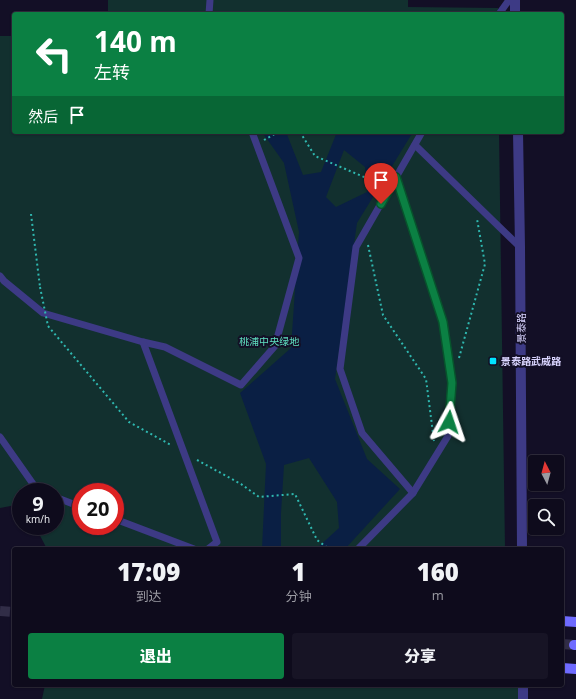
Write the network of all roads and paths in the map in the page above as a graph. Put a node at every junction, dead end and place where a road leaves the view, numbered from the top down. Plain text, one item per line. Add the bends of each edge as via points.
1 (210, 0) edge
2 (509, 0) edge
3 (515, 0) edge
4 (209, 12) edge
5 (500, 12) edge
6 (515, 12) edge
7 (253, 134) edge
8 (275, 134) edge
9 (301, 134) edge
10 (421, 134) edge
11 (518, 134) edge
12 (257, 145) junction
13 (415, 145) junction
14 (396, 177) junction
15 (474, 202) junction
16 (31, 214) dead end
17 (365, 230) junction
18 (520, 247) junction
19 (0, 276) edge
20 (48, 326) dead end
21 (143, 342) junction
22 (458, 360) dead end
23 (0, 437) edge
24 (436, 456) junction
25 (32, 483) edge
26 (413, 493) junction
27 (124, 522) edge
28 (189, 547) edge
29 (211, 547) edge
30 (360, 547) edge
31 (522, 547) edge
32 (564, 621) edge
33 (576, 622) edge
34 (564, 668) edge
35 (576, 669) edge
36 (523, 687) edge
37 (524, 699) edge

1 - 4 lane
2 - 5 lane
3 - 6 street
7 - 12 lane
8 - 12 path
9 - 14 path via 315,156 371,180
10 - 13 lane
11 - 18 street, 景泰路
12 - 21 lane via 299,258 275,346 241,385 165,346
13 - 14 lane
13 - 15 lane
14 - 17 lane
14 - 24 lane via 443,322 452,383 448,436
15 - 18 lane
15 - 22 path via 484,264
16 - 20 path, bridge via 40,287
17 - 24 path via 383,315 426,379
17 - 26 lane via 356,247 340,369 362,433
18 - 31 street, 景泰路
19 - 21 lane via 43,313
21 - 29 lane via 217,542
23 - 25 lane
24 - 26 lane
26 - 30 lane
27 - 28 lane
32 - 33 main road
34 - 35 main road
36 - 37 street

